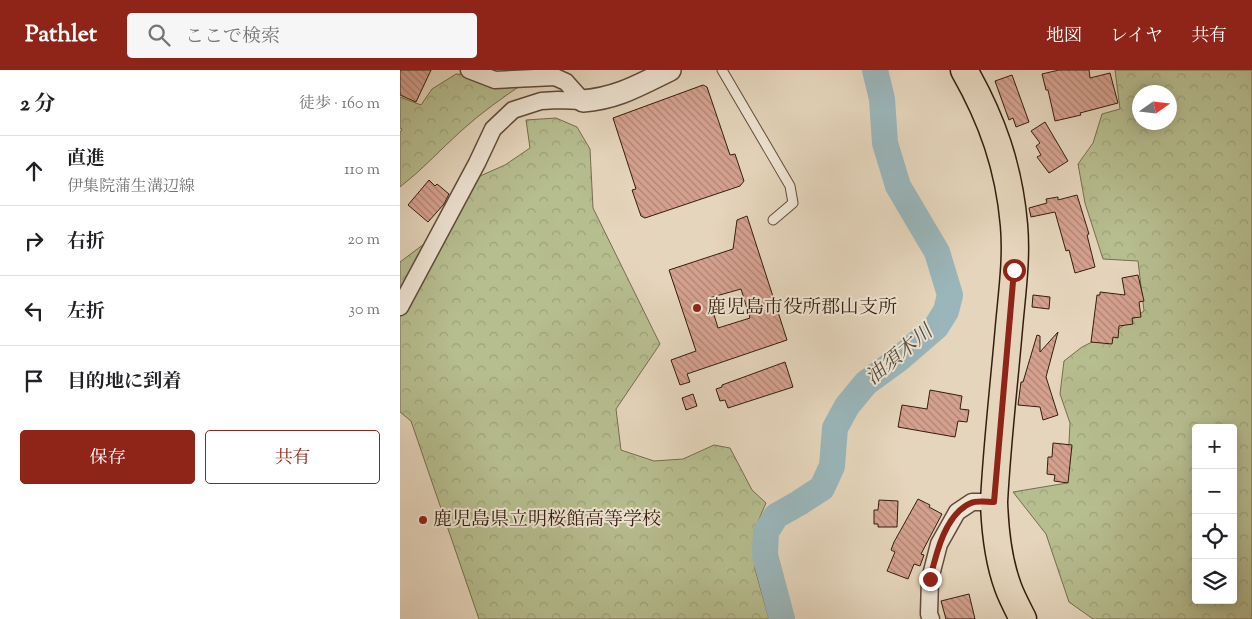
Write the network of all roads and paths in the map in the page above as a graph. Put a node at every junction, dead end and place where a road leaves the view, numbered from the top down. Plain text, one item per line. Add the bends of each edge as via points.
1 (469, 70) edge
2 (670, 70) edge
3 (722, 70) edge
4 (964, 70) edge
5 (582, 101) junction
6 (773, 220) dead end
7 (400, 307) edge
8 (994, 502) junction
9 (930, 619) edge
10 (1023, 619) edge

1 - 5 street via 495,80 556,77 566,82
2 - 5 street via 622,94
3 - 6 lane via 790,186 793,203
4 - 8 main road via 981,99 998,142 1014,226 1014,270
5 - 7 street via 541,101 512,110 494,129
8 - 9 street via 972,502 957,512 939,544 930,579
8 - 10 main road via 1001,563 1008,588

